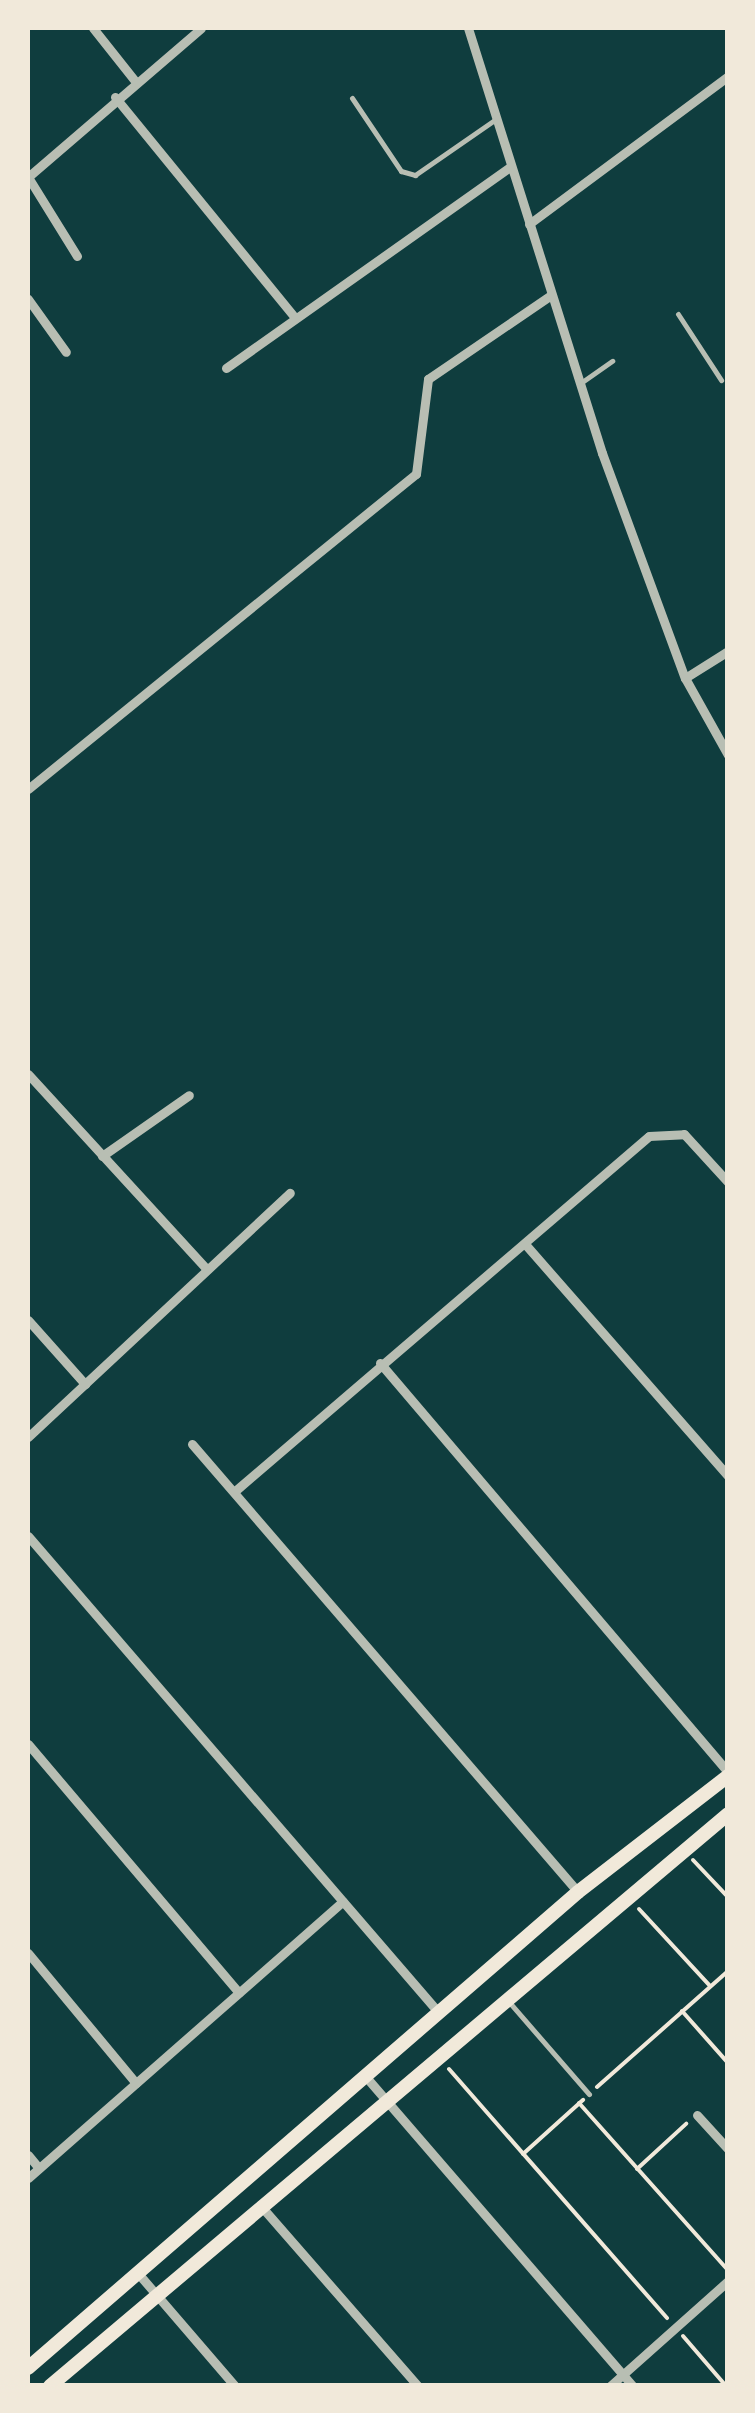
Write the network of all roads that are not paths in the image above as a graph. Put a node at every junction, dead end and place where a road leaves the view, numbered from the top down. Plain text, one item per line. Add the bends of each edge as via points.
1 (92, 28) edge
2 (201, 28) edge
3 (468, 28) edge
4 (728, 76) edge
5 (135, 81) junction
6 (115, 97) junction
7 (352, 98) dead end
8 (496, 120) junction
9 (510, 167) junction
10 (28, 177) edge
11 (530, 224) junction
12 (77, 256) dead end
13 (552, 295) junction
14 (28, 299) edge
15 (678, 314) dead end
16 (293, 315) junction
17 (66, 352) dead end
18 (612, 361) dead end
19 (226, 368) dead end
20 (721, 380) dead end
21 (579, 383) junction
22 (728, 651) edge
23 (685, 678) junction
24 (728, 755) edge
25 (28, 789) edge
26 (28, 1074) edge
27 (189, 1095) dead end
28 (102, 1156) junction
29 (728, 1182) edge
30 (290, 1193) dead end
31 (525, 1244) junction
32 (205, 1268) junction
33 (28, 1320) edge
34 (380, 1363) junction
35 (85, 1384) junction
36 (28, 1437) edge
37 (192, 1444) dead end
38 (728, 1476) edge
39 (236, 1491) junction
40 (30, 1542) edge
41 (28, 1744) edge
42 (728, 1774) edge
43 (728, 1814) edge
44 (578, 1892) junction
45 (344, 1900) junction
46 (28, 1954) edge
47 (238, 1993) junction
48 (504, 1995) junction
49 (438, 2013) junction
50 (366, 2076) junction
51 (136, 2083) junction
52 (589, 2094) road end
53 (386, 2100) junction
54 (697, 2114) road end
55 (728, 2149) edge
56 (28, 2155) edge
57 (39, 2168) junction
58 (28, 2178) edge
59 (260, 2206) junction
60 (136, 2271) junction
61 (728, 2281) edge
62 (156, 2294) junction
63 (29, 2364) edge
64 (624, 2374) junction
65 (49, 2386) edge
66 (236, 2386) edge
67 (418, 2386) edge
68 (610, 2386) edge
69 (633, 2386) edge

1 - 5 street
2 - 5 street
3 - 8 street
4 - 11 street
5 - 6 street
6 - 10 street
6 - 16 street
7 - 8 lane via 401,170 415,175
8 - 9 street
9 - 11 street
9 - 16 street
10 - 12 street
11 - 13 street
13 - 21 street
13 - 25 street via 428,379 416,474
14 - 17 street
15 - 20 lane
16 - 19 street
18 - 21 lane
21 - 23 street
22 - 23 street
23 - 24 street
26 - 28 street
27 - 28 street
28 - 32 street
29 - 31 street via 673,1130 650,1136
30 - 32 street
31 - 34 street
31 - 38 street
32 - 35 street
33 - 35 street
34 - 39 street
34 - 42 street
35 - 36 street
37 - 39 street
39 - 44 street
40 - 45 street
41 - 47 street
42 - 44 main road
43 - 48 main road
44 - 49 main road
45 - 47 street
45 - 49 street
46 - 51 street
47 - 51 street
48 - 52 lane
48 - 53 main road
49 - 50 main road
50 - 53 street
50 - 60 main road
51 - 57 street
53 - 59 main road
53 - 64 street
54 - 55 street
56 - 57 street
57 - 58 street
59 - 62 main road
59 - 67 street
60 - 62 street
60 - 63 main road
61 - 64 street
62 - 65 main road
62 - 66 street
63 - 65 street
64 - 68 street
64 - 69 street

